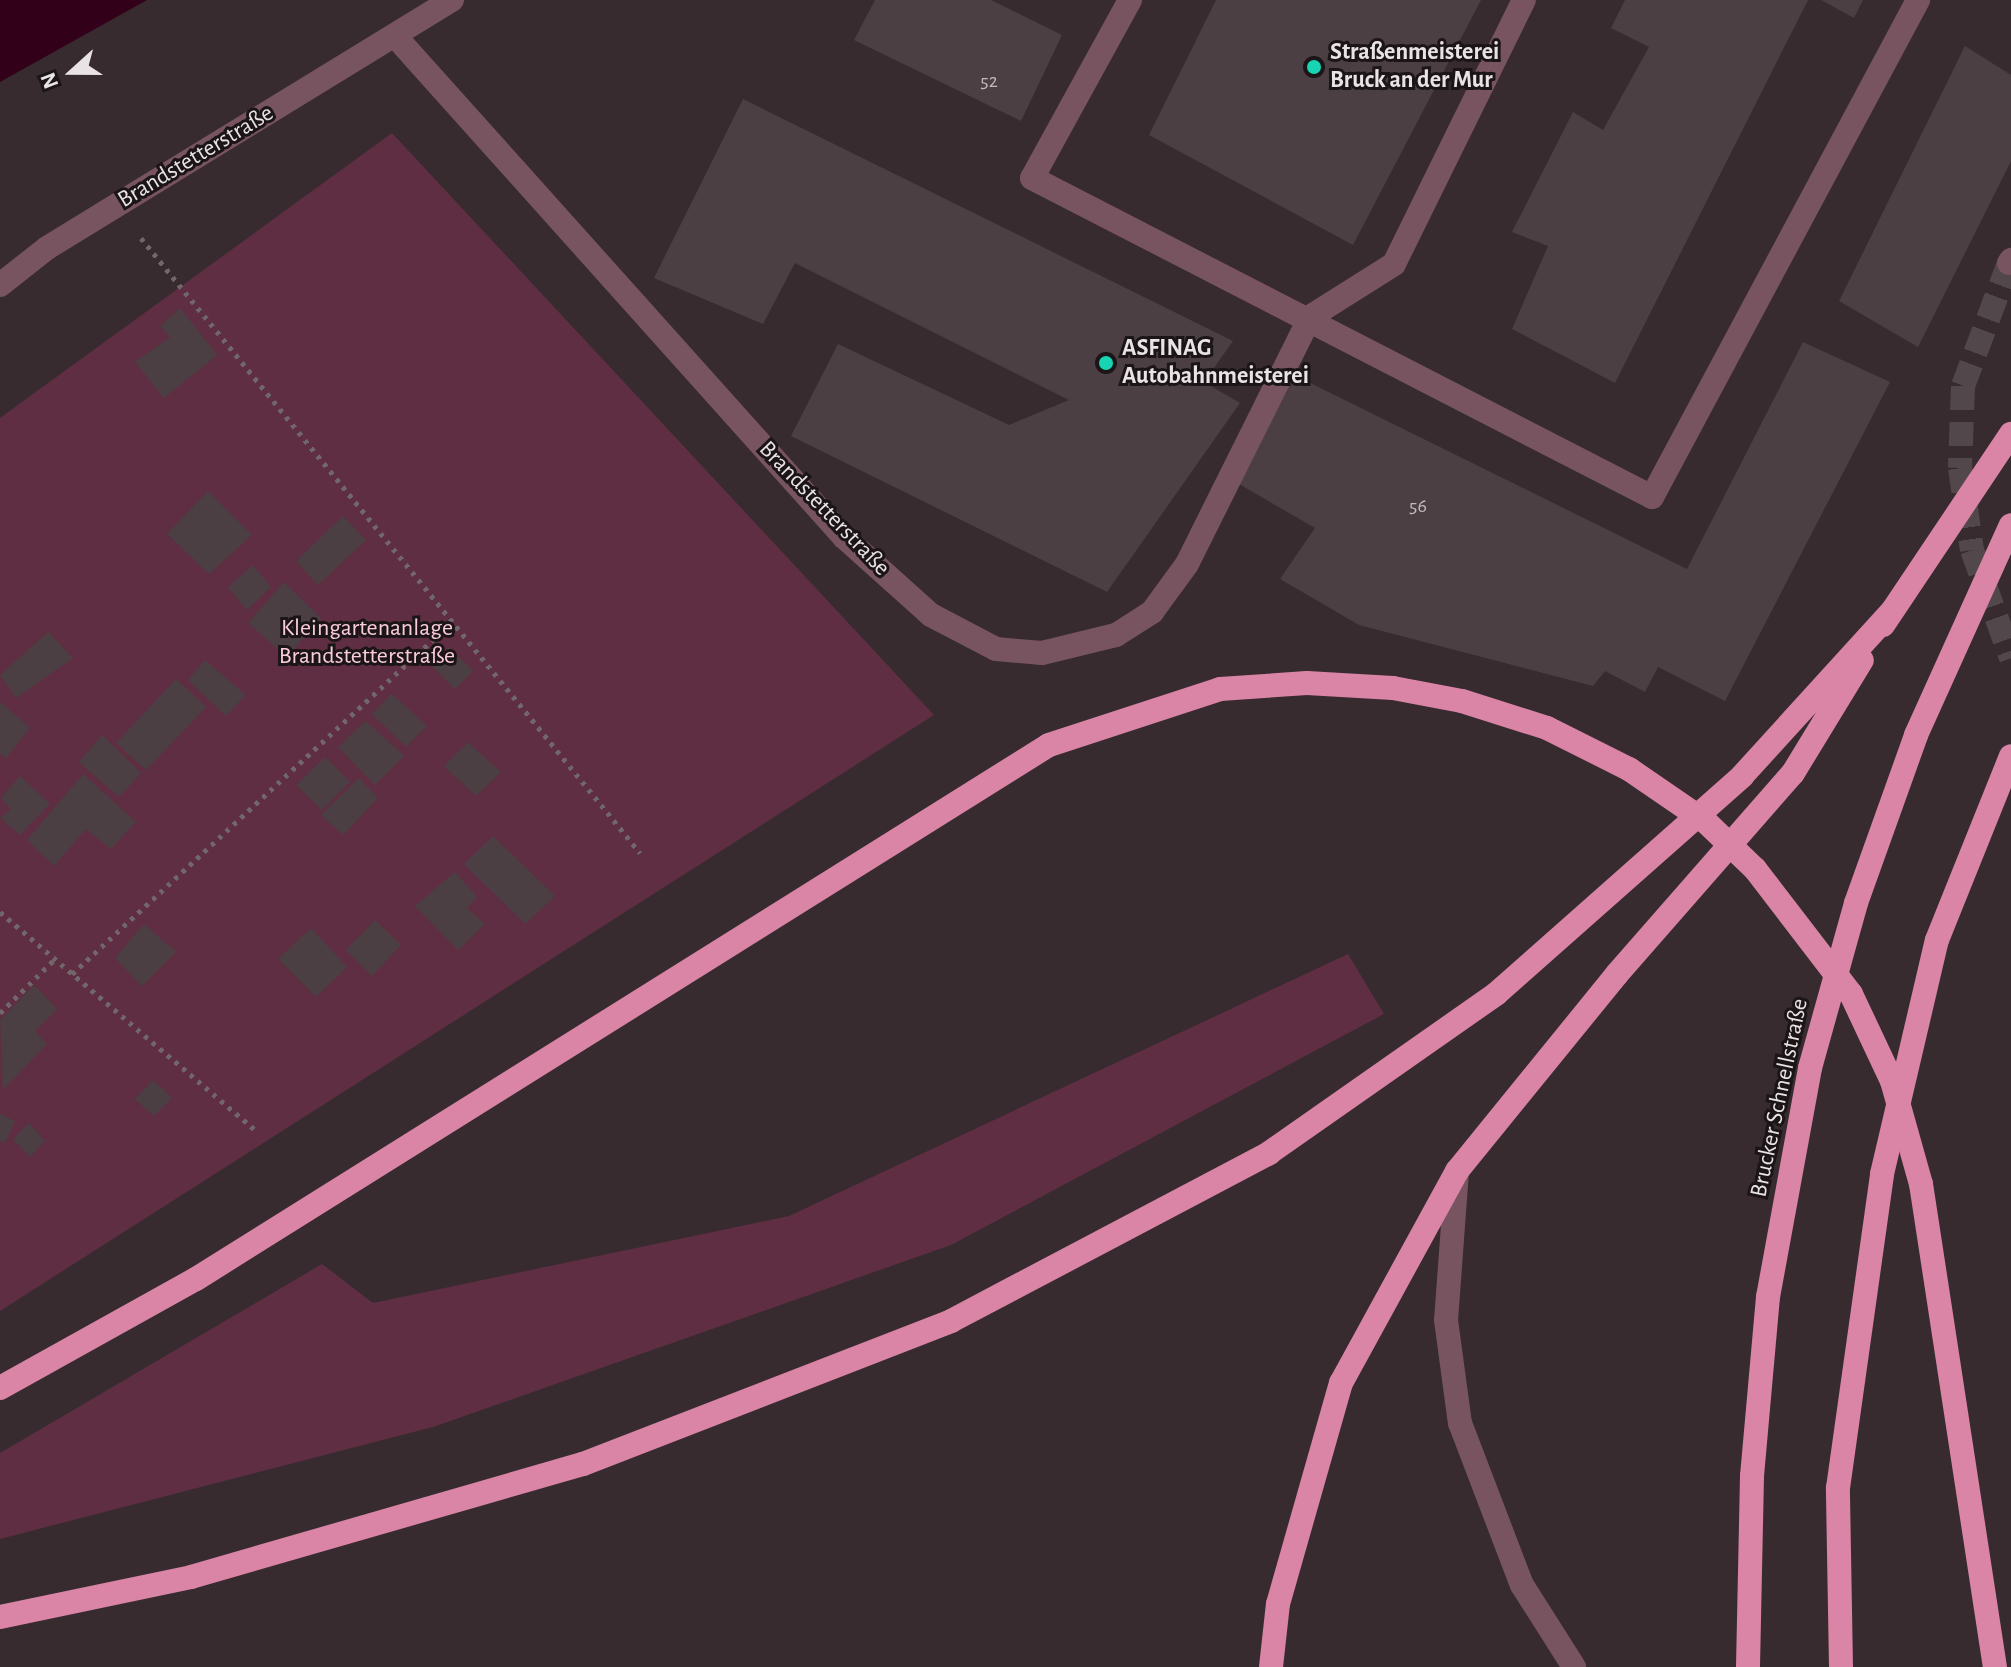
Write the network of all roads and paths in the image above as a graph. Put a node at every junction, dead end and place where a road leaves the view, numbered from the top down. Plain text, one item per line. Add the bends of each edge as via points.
1 (452, 0) edge
2 (1130, 0) edge
3 (1524, 0) edge
4 (1918, 0) edge
5 (395, 36) junction
6 (115, 207) junction
7 (0, 285) edge
8 (1310, 317) junction
9 (2011, 434) edge
10 (2011, 525) edge
11 (1891, 612) junction
12 (452, 622) junction
13 (2011, 756) edge
14 (640, 853) dead end
15 (0, 912) edge
16 (55, 959) junction
17 (72, 974) junction
18 (0, 1013) edge
19 (254, 1129) dead end
20 (1457, 1171) junction
21 (0, 1388) edge
22 (0, 1617) edge
23 (1271, 1667) edge
24 (1574, 1667) edge
25 (1748, 1667) edge
26 (1841, 1667) edge
27 (1995, 1667) edge

1 - 5 street, Brandstetterstraße
2 - 8 street via 1032,178
3 - 8 street via 1394,264
4 - 8 street via 1652,497
5 - 6 street, Brandstetterstraße
5 - 8 street, Brandstetterstraße via 844,537 931,615 996,649 1042,653 1086,644 1116,635 1152,612 1187,564
6 - 7 street, Brandstetterstraße
6 - 12 path
9 - 11 highway
10 - 25 highway, Brucker Schnellstraße via 1916,735 1856,903 1810,1068 1768,1297 1752,1476
11 - 20 highway via 1793,773 1617,974
11 - 22 highway via 1742,776 1496,994 1255,1160 951,1321 583,1464 191,1577
12 - 14 path
12 - 17 path
13 - 26 highway via 1937,940 1882,1174 1838,1488
15 - 16 path
16 - 17 path
16 - 18 path
17 - 19 path
20 - 23 highway via 1341,1383 1278,1604
20 - 24 street via 1446,1320 1460,1423 1522,1585
21 - 27 highway, bridge via 196,1279 1049,745 1220,689 1307,683 1393,688 1462,701 1547,728 1629,769 1706,822 1755,869 1851,994 1892,1081 1921,1184

